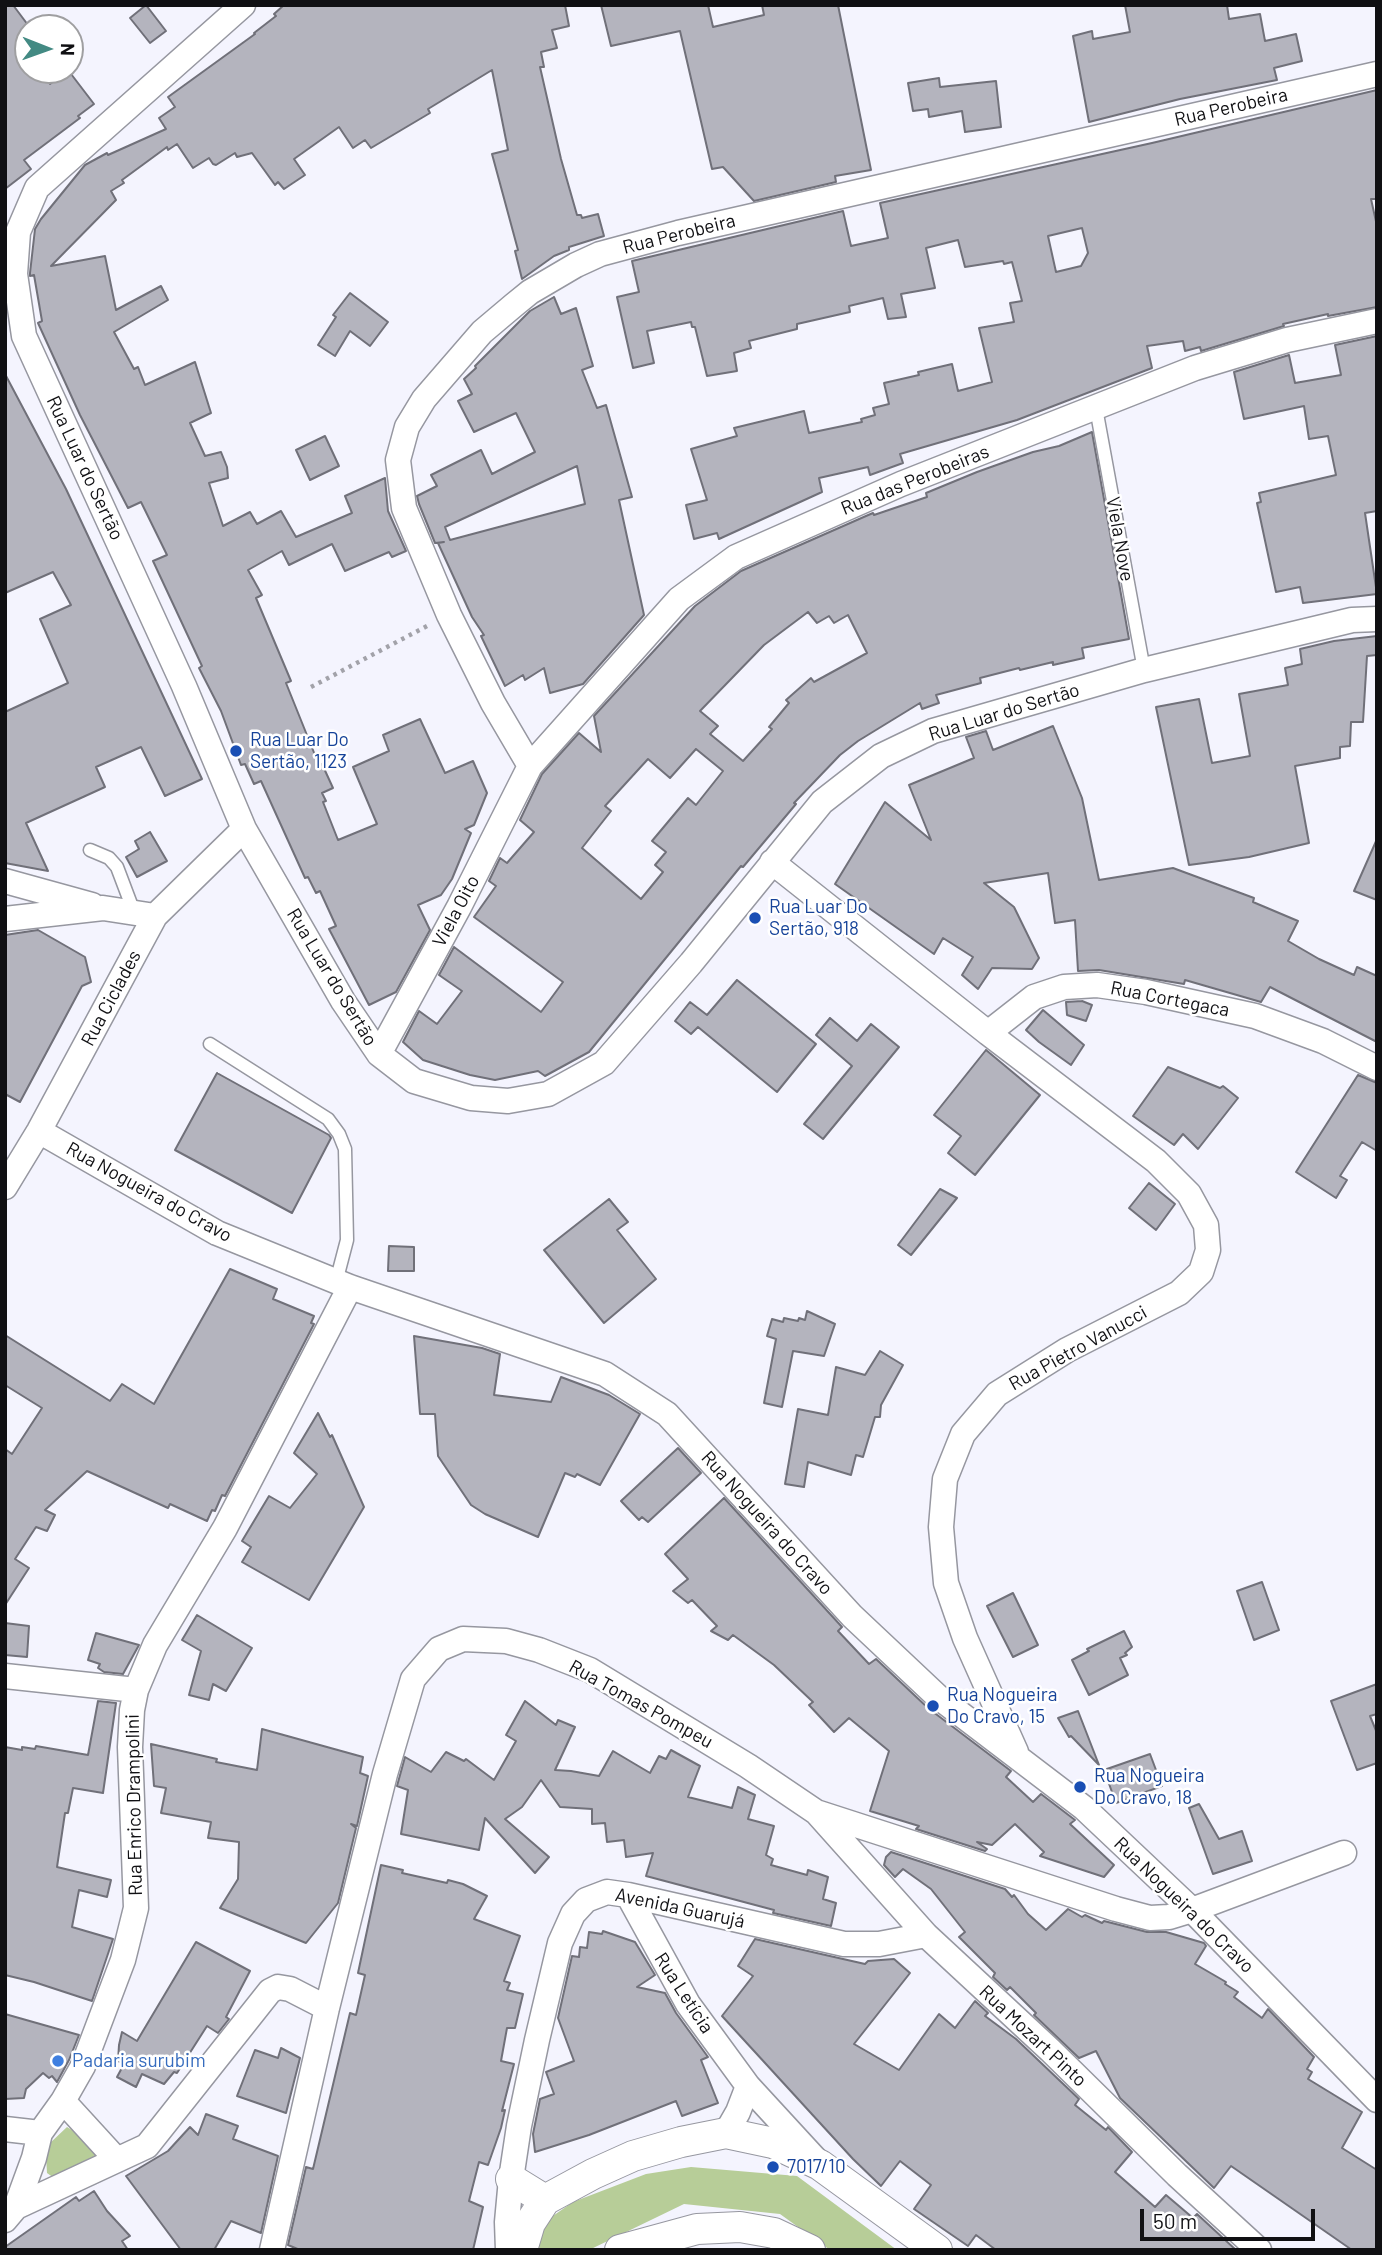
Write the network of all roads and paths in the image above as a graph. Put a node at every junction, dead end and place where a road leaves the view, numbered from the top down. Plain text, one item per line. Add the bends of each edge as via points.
1 (243, 5) edge
2 (1377, 74) edge
3 (1377, 321) edge
4 (1096, 408) junction
5 (449, 615) junction
6 (1377, 619) edge
7 (1144, 670) junction
8 (311, 687) dead end
9 (530, 766) junction
10 (244, 830) junction
11 (90, 850) dead end
12 (772, 862) junction
13 (5, 881) edge
14 (103, 908) junction
15 (145, 914) junction
16 (5, 919) edge
17 (988, 1033) junction
18 (210, 1044) dead end
19 (379, 1054) junction
20 (1377, 1068) edge
21 (39, 1131) junction
22 (5, 1187) edge
23 (343, 1285) junction
24 (5, 1676) edge
25 (136, 1690) junction
26 (1018, 1756) junction
27 (816, 1812) junction
28 (1344, 1853) dead end
29 (628, 1895) junction
30 (1192, 1910) junction
31 (926, 1936) junction
32 (327, 2008) junction
33 (748, 2085) junction
34 (1377, 2100) edge
35 (63, 2101) junction
36 (5, 2129) edge
37 (40, 2133) junction
38 (726, 2133) junction
39 (117, 2160) junction
40 (820, 2165) junction
41 (511, 2179) junction
42 (545, 2200) junction
43 (11, 2214) edge
44 (272, 2250) edge
45 (508, 2250) edge
46 (522, 2250) edge
47 (620, 2250) edge
48 (810, 2250) edge
49 (937, 2250) edge
50 (1259, 2250) edge

1 - 10 street, Rua Luar do Sertão via 37,188 18,232 15,274 24,336 184,686
2 - 5 street, Rua Perobeira via 678,233 600,254 549,280 482,332 453,363 424,399 401,443 398,460 404,508
3 - 4 street, Rua das Perobeiras via 1287,340 1195,368
4 - 7 lane, Viela Nove
4 - 9 street, Rua das Perobeiras via 901,484 736,557 679,599
5 - 8 path
5 - 9 street, Rua Perobeira
6 - 7 street, Rua Luar do Sertão via 1352,620
7 - 12 street, Rua Luar do Sertão via 933,730 881,756 822,802
9 - 19 street, Viela Oito
10 - 15 street, Rua Ciclades
10 - 19 street, Rua Luar do Sertão
11 - 15 lane via 117,867
12 - 17 street
12 - 19 street, Rua Luar do Sertão via 604,1063 548,1094 508,1101 471,1098 414,1081
13 - 14 street
14 - 15 street
14 - 16 street
15 - 21 street, Rua Ciclades
17 - 20 street, Rua Cortegaca via 1034,997 1064,987 1097,985 1255,1016 1323,1041
17 - 26 street, Rua Pietro Vanucci via 1156,1161 1189,1194 1206,1224 1208,1250 1201,1272 1179,1293 1067,1350 997,1394 963,1434 945,1479 941,1527 946,1583 965,1638
18 - 23 lane via 328,1119 339,1133 345,1149
21 - 22 street, Rua Ciclades
21 - 23 street, Rua Nogueira do Cravo via 218,1233
23 - 25 street, Rua Enrico Drampolini via 225,1528 156,1645
23 - 26 street, Rua Nogueira do Cravo via 605,1374 667,1414 852,1616 937,1696
24 - 25 street
25 - 35 street, Rua Enrico Drampolini via 130,1747 136,1908 123,1960 83,2066
26 - 30 street, Rua Nogueira do Cravo via 1084,1808
27 - 30 street, Rua Tomas Pompeu via 1150,1918
27 - 31 street, Rua Mozart Pinto
27 - 32 street, Rua Tomas Pompeu via 590,1671 506,1642 463,1639 439,1648 413,1679
28 - 30 street, Rua Tomas Pompeu
29 - 31 street, Avenida Guarujá via 844,1944
29 - 33 street, Rua Letícia via 688,2004
29 - 41 street, Avenida Guarujá via 607,1892 586,1900 573,1914 560,1943
30 - 34 street, Rua Nogueira do Cravo
31 - 50 street, Rua Mozart Pinto
32 - 39 street via 290,1989 270,1991 160,2132 147,2146
32 - 44 street, Rua Tomas Pompeu
33 - 38 street
33 - 40 street, Rua Letícia
35 - 37 street, Rua Enrico Drampolini
35 - 39 street
36 - 37 street
37 - 43 street, Rua Enrico Drampolini
38 - 40 street via 773,2143
38 - 42 street via 633,2156
39 - 43 street
40 - 49 street, Rua Letícia
41 - 42 street
41 - 45 street, Avenida Guarujá
42 - 46 street via 530,2223
47 - 48 street via 697,2229 740,2227 774,2233

